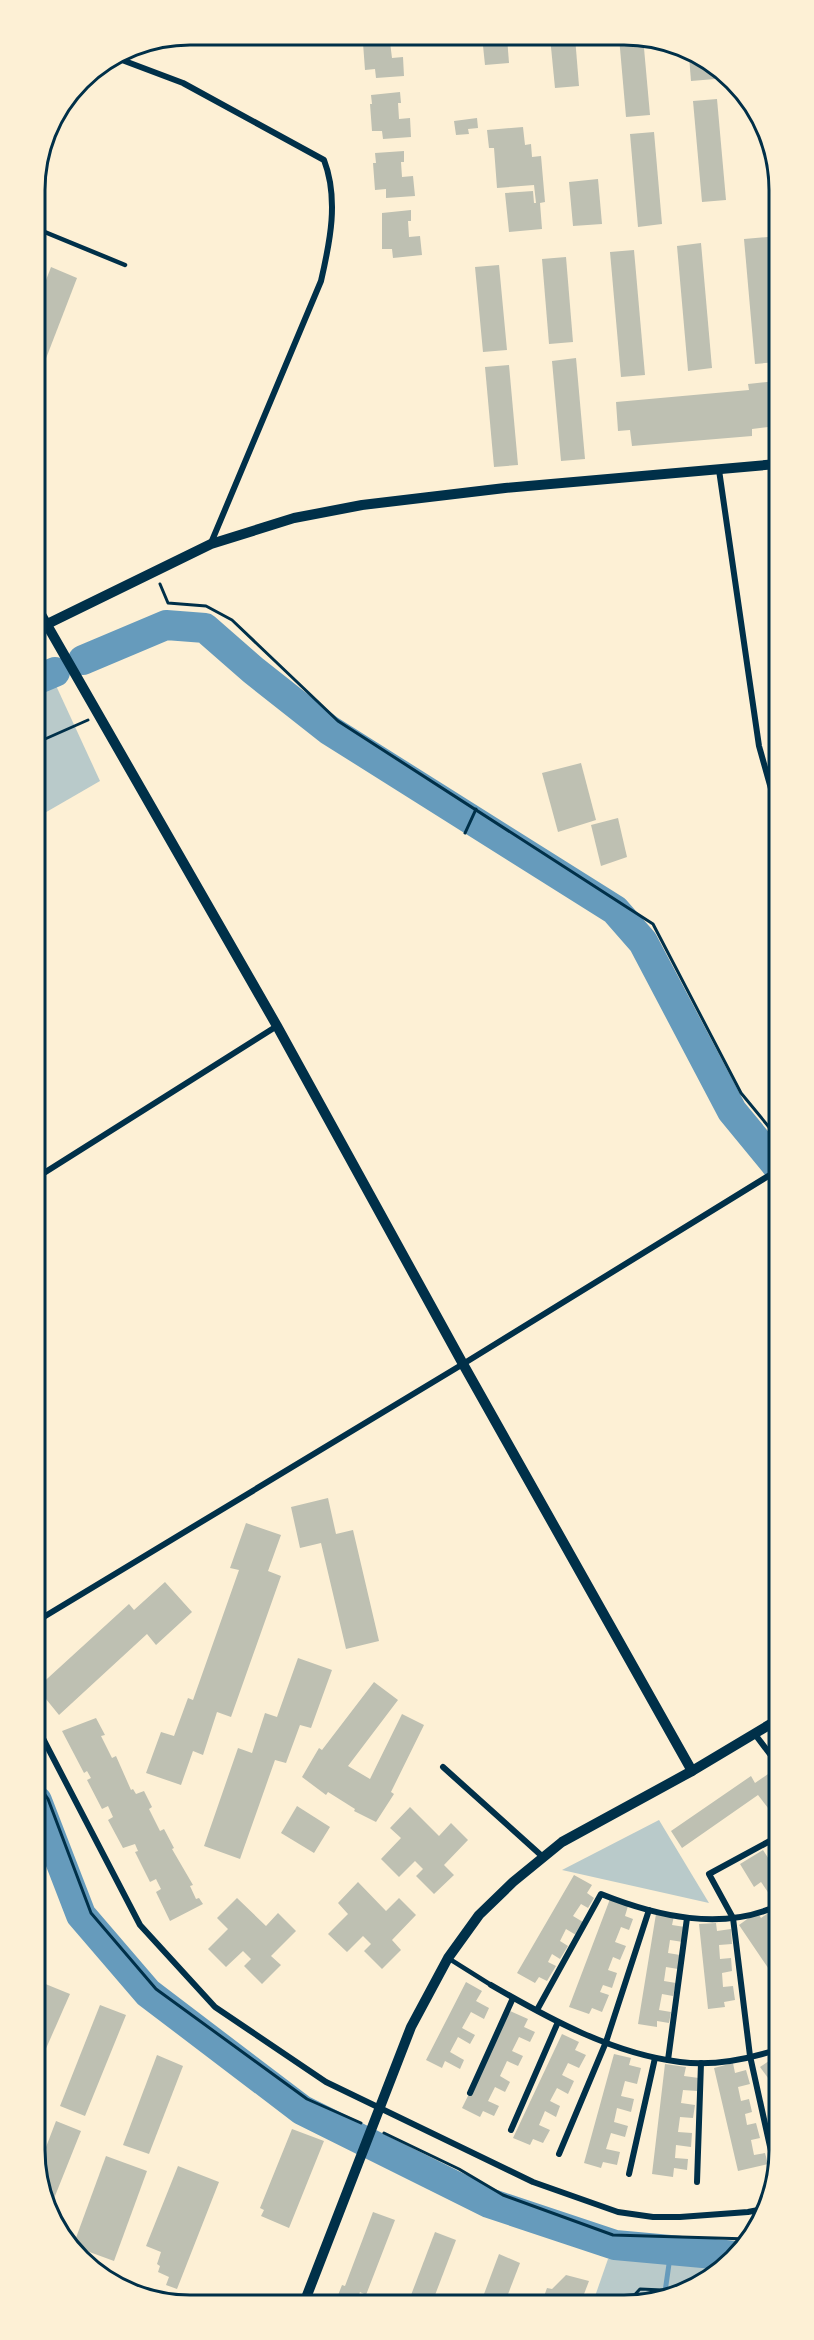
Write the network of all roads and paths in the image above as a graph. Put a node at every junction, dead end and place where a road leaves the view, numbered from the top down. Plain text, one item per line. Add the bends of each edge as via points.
1 (124, 61) edge
2 (45, 232) edge
3 (125, 265) dead end
4 (769, 465) edge
5 (719, 470) junction
6 (211, 544) junction
7 (154, 571) junction
8 (46, 624) joint
9 (98, 715) junction
10 (45, 739) edge
11 (769, 782) edge
12 (476, 809) junction
13 (465, 833) dead end
14 (277, 1026) junction
15 (769, 1127) edge
16 (45, 1172) edge
17 (769, 1175) edge
18 (463, 1364) junction
19 (45, 1616) edge
20 (769, 1725) edge
21 (754, 1733) junction
22 (45, 1742) edge
23 (769, 1753) edge
24 (443, 1767) dead end
25 (692, 1771) junction
26 (769, 1841) edge
27 (543, 1857) junction
28 (769, 1908) edge
29 (649, 1911) junction
30 (687, 1918) junction
31 (733, 1918) junction
32 (448, 1958) junction
33 (491, 1985) joint
34 (513, 1998) junction
35 (537, 2010) junction
36 (558, 2022) junction
37 (606, 2042) junction
38 (769, 2051) edge
39 (750, 2056) junction
40 (655, 2058) junction
41 (668, 2060) junction
42 (701, 2063) junction
43 (470, 2093) dead end
44 (379, 2107) junction
45 (511, 2130) dead end
46 (769, 2142) edge
47 (559, 2154) dead end
48 (629, 2174) dead end
49 (697, 2182) dead end
50 (756, 2210) edge
51 (659, 2290) edge
52 (635, 2294) edge
53 (307, 2295) edge

1 - 6 street via 183,83 324,160 332,180 329,246 321,281
2 - 3 lane
4 - 5 street
5 - 6 street via 362,504 294,518
5 - 11 street via 759,746
6 - 7 street
7 - 8 street
7 - 12 path via 168,603 206,606 232,620 338,721
8 - 9 street
9 - 10 path
9 - 14 street
12 - 13 path
12 - 15 path via 653,924 741,1094
14 - 16 street
14 - 18 street
17 - 18 street
18 - 19 street
18 - 25 street
20 - 21 street
21 - 23 street
21 - 25 street
22 - 44 street via 140,1925 215,2007 326,2082
24 - 27 street
25 - 27 street via 562,1842
26 - 31 street via 709,1874
27 - 32 street via 479,1915
28 - 31 street
29 - 30 street
29 - 35 street via 601,1894
29 - 37 street
30 - 31 street
30 - 41 street
31 - 39 street
32 - 33 lane
32 - 44 street via 411,2027
33 - 34 street
34 - 35 street
34 - 43 street
35 - 36 street
36 - 37 street
36 - 45 street
37 - 40 street
37 - 47 street
38 - 39 street
39 - 42 street
39 - 46 street
40 - 41 street
40 - 48 street
41 - 42 street
42 - 49 street
44 - 50 street via 533,2182 618,2212 680,2217
44 - 53 street
51 - 52 path via 640,2289

